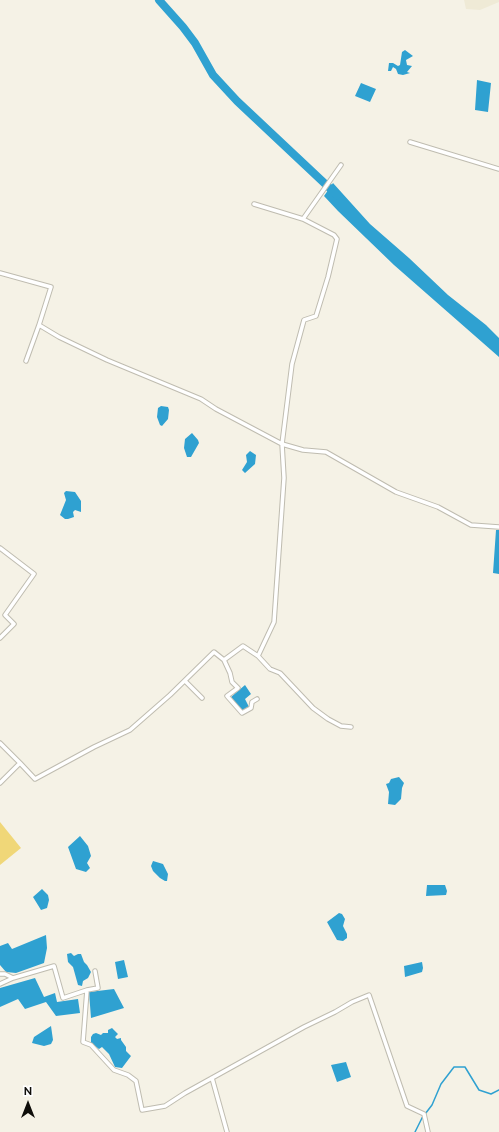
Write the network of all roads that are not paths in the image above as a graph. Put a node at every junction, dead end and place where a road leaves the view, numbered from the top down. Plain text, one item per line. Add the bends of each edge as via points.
1 (410, 142) dead end
2 (341, 165) dead end
3 (499, 169) edge
4 (254, 204) dead end
5 (303, 219) junction
6 (0, 273) edge
7 (39, 325) junction
8 (26, 361) dead end
9 (282, 444) junction
10 (499, 527) edge
11 (0, 548) edge
12 (0, 638) edge
13 (258, 656) junction
14 (224, 660) junction
15 (185, 681) junction
16 (202, 698) dead end
17 (257, 699) dead end
18 (351, 727) dead end
19 (0, 743) edge
20 (20, 763) junction
21 (0, 783) edge
22 (95, 971) dead end
23 (0, 974) edge
24 (13, 978) junction
25 (0, 984) edge
26 (87, 990) junction
27 (212, 1078) junction
28 (227, 1132) edge
29 (428, 1132) edge

1 - 3 street
2 - 5 street
4 - 5 street
5 - 9 street via 337,239 316,316 304,320 292,364
6 - 7 street via 51,287
7 - 8 street
7 - 9 street via 107,360 201,399
9 - 10 street via 303,450 326,452 396,492 438,507 471,525
9 - 13 street via 284,478 274,622
11 - 12 street via 34,574 5,615 14,624
13 - 14 street via 243,646
13 - 18 street via 270,669 280,673 313,708 341,726
14 - 15 street via 214,652
14 - 17 street via 232,682 238,688 227,696 242,713 251,708 252,702
15 - 16 street
15 - 20 street via 130,730 36,779
19 - 20 street
20 - 21 street
22 - 26 street via 98,988
23 - 24 street
24 - 25 street
24 - 26 street via 54,966 63,998
26 - 27 street via 83,1042 91,1045 114,1070 136,1081 142,1110 165,1106
27 - 28 street
27 - 29 street via 304,1026 369,995 407,1106 424,1114

